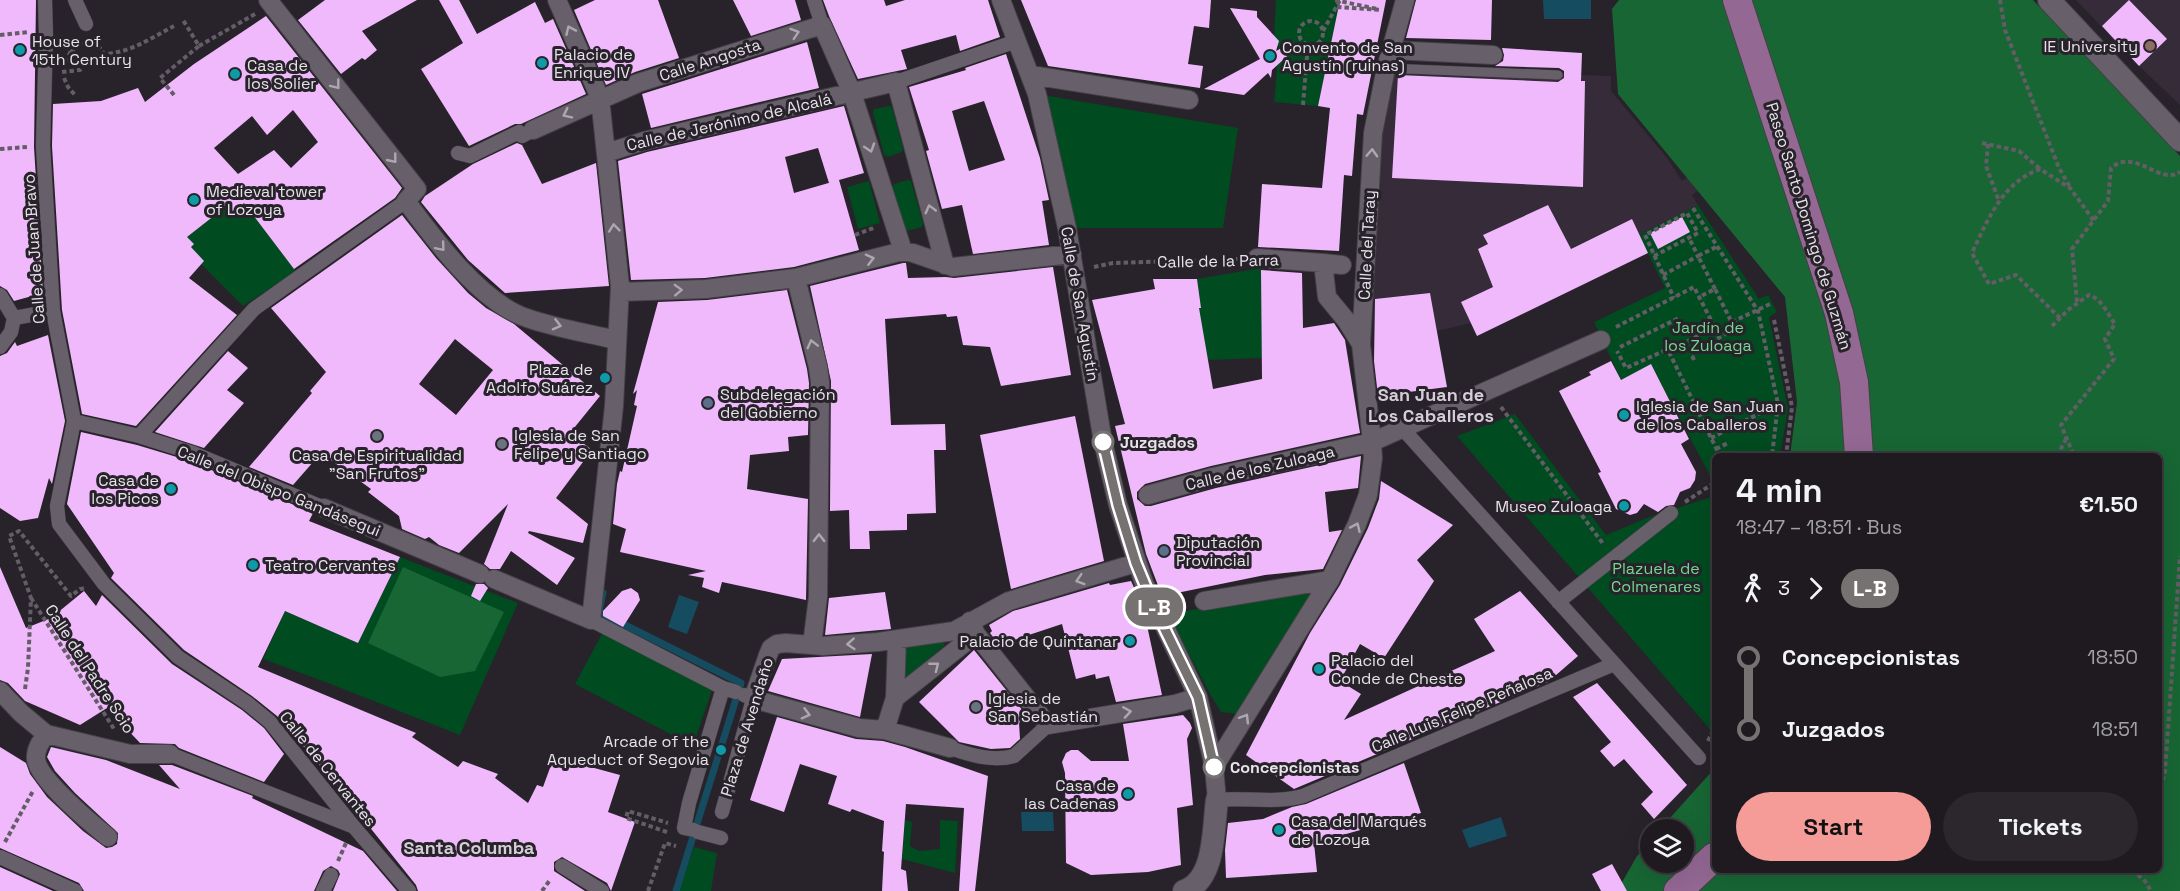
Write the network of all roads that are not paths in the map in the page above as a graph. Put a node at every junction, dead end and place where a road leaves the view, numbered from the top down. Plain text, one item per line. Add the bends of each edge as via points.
1 (45, 0) edge
2 (75, 0) edge
3 (556, 0) edge
4 (814, 0) edge
5 (1001, 0) edge
6 (1405, 0) edge
7 (1737, 0) edge
8 (2049, 0) edge
9 (271, 3) edge
10 (822, 25) junction
11 (89, 30) road end
12 (1017, 41) junction
13 (1391, 50) junction
14 (1492, 55) dead end
15 (1386, 68) junction
16 (1031, 75) junction
17 (1558, 75) dead end
18 (896, 82) junction
19 (852, 93) junction
20 (600, 99) junction
21 (1189, 100) dead end
22 (528, 133) joint
23 (2180, 140) edge
24 (458, 153) dead end
25 (606, 153) junction
26 (406, 201) junction
27 (903, 251) junction
28 (1072, 254) junction
29 (1257, 258) road end
30 (1323, 263) junction
31 (945, 265) junction
32 (1342, 265) dead end
33 (796, 278) junction
34 (620, 289) junction
35 (0, 295) edge
36 (53, 310) junction
37 (14, 318) junction
38 (616, 340) junction
39 (1608, 340) road end
40 (1362, 344) junction
41 (0, 346) edge
42 (74, 421) junction
43 (1402, 428) junction
44 (138, 436) junction
45 (1372, 442) junction
46 (1859, 453) edge
47 (1148, 495) dead end
48 (324, 508) joint
49 (1671, 513) road end
50 (1136, 563) junction
51 (1330, 580) junction
52 (104, 584) joint
53 (1204, 601) dead end
54 (1558, 602) junction
55 (591, 620) junction
56 (973, 628) junction
57 (897, 640) junction
58 (818, 645) junction
59 (1614, 664) junction
60 (0, 690) edge
61 (738, 693) junction
62 (1198, 697) junction
63 (895, 698) junction
64 (1048, 725) junction
65 (885, 730) junction
66 (46, 734) junction
67 (950, 748) joint
68 (170, 754) joint
69 (1699, 758) dead end
70 (1214, 767) junction
71 (1217, 800) junction
72 (722, 812) dead end
73 (354, 827) junction
74 (108, 837) dead end
75 (721, 838) dead end
76 (0, 857) edge
77 (1712, 859) edge
78 (562, 866) dead end
79 (331, 875) road end
80 (75, 891) edge
81 (323, 891) edge
82 (409, 891) edge
83 (602, 891) edge
84 (1184, 891) edge
85 (1678, 891) edge

1 - 36 street, Calle de Juan Bravo via 43,146
2 - 11 street
20 -> 3 street
4 - 10 street
5 - 12 street, Calle de San Agustín
6 - 13 street, Calle del Taray
7 - 46 main road, Paseo Santo Domingo de Guzmán via 1839,313 1854,382
8 - 23 street
9 -> 26 street via 417,189
10 - 19 street
20 -> 10 street, Calle Angosta via 638,83
12 - 16 street, Calle de San Agustín
12 - 18 street
13 - 14 street
13 - 15 street, Calle del Taray
15 - 17 lane
40 -> 15 street, Calle del Taray via 1373,133
16 - 21 street
16 - 28 street, Calle de San Agustín
18 - 19 street, Calle de Jerónimo de Alcalá
31 -> 18 street
19 - 25 street, Calle de Jerónimo de Alcalá
19 -> 27 street
20 -> 22 street, Calle Angosta
20 - 25 street
22 - 24 street via 519,132 470,156
34 -> 25 street
26 -> 38 street via 451,259 502,305 525,318
26 - 44 street via 254,309
27 - 31 street
33 -> 27 street
28 - 31 street
28 - 50 street, Calle de San Agustín via 1103,442
29 - 30 street, Calle de la Parra
30 - 32 street, Calle de la Parra
30 - 40 street via 1327,297
34 -> 33 street via 706,289
58 -> 33 street via 820,382
34 - 38 street
35 - 37 street
36 - 37 street
36 - 42 street, Calle de Juan Bravo
37 - 41 street via 11,333
38 - 55 street via 614,406
39 - 43 street, Calle de los Zuloaga
40 - 45 street, Calle del Taray
42 - 44 street, Calle del Obispo Gandásegui
42 - 52 street, Calle de Juan Bravo via 57,517 62,530
43 - 45 street, Calle de los Zuloaga
43 - 54 street
44 - 48 street, Calle del Obispo Gandásegui via 193,453
45 - 47 street, Calle de los Zuloaga
51 -> 45 street, Calle del Taray via 1368,495
48 - 55 street, Calle del Obispo Gandásegui
49 - 54 street
50 -> 56 street via 1009,601
50 - 62 street, Calle de San Agustín
51 - 53 street
70 -> 51 street, Calle del Taray
52 - 73 street, Calle de Cervantes via 178,657 270,722
54 - 59 street
55 - 61 street, Calle del Obispo Gandásegui
56 - 57 street
63 -> 56 street
56 - 64 street
57 -> 58 street
57 - 63 street
58 - 61 street, Plaza de Avendaño via 777,644
59 - 69 street
59 - 71 street, Calle Luis Felipe Peñalosa via 1303,796
60 - 66 street
61 -> 65 street via 859,728
61 - 72 street, Plaza de Avendaño
61 - 75 street via 689,802 688,831
64 -> 62 street
62 - 70 street, Calle de San Agustín
63 - 65 street
64 - 67 street via 1007,758 974,756
65 - 67 street
66 - 68 street via 130,754
66 - 74 street via 35,758 42,774
68 - 73 street
70 - 71 street, Calle de San Agustín
71 - 84 street via 1204,875
73 - 82 street, Calle de Cervantes
76 - 80 street
77 - 85 main road
78 - 83 street
79 - 81 street

